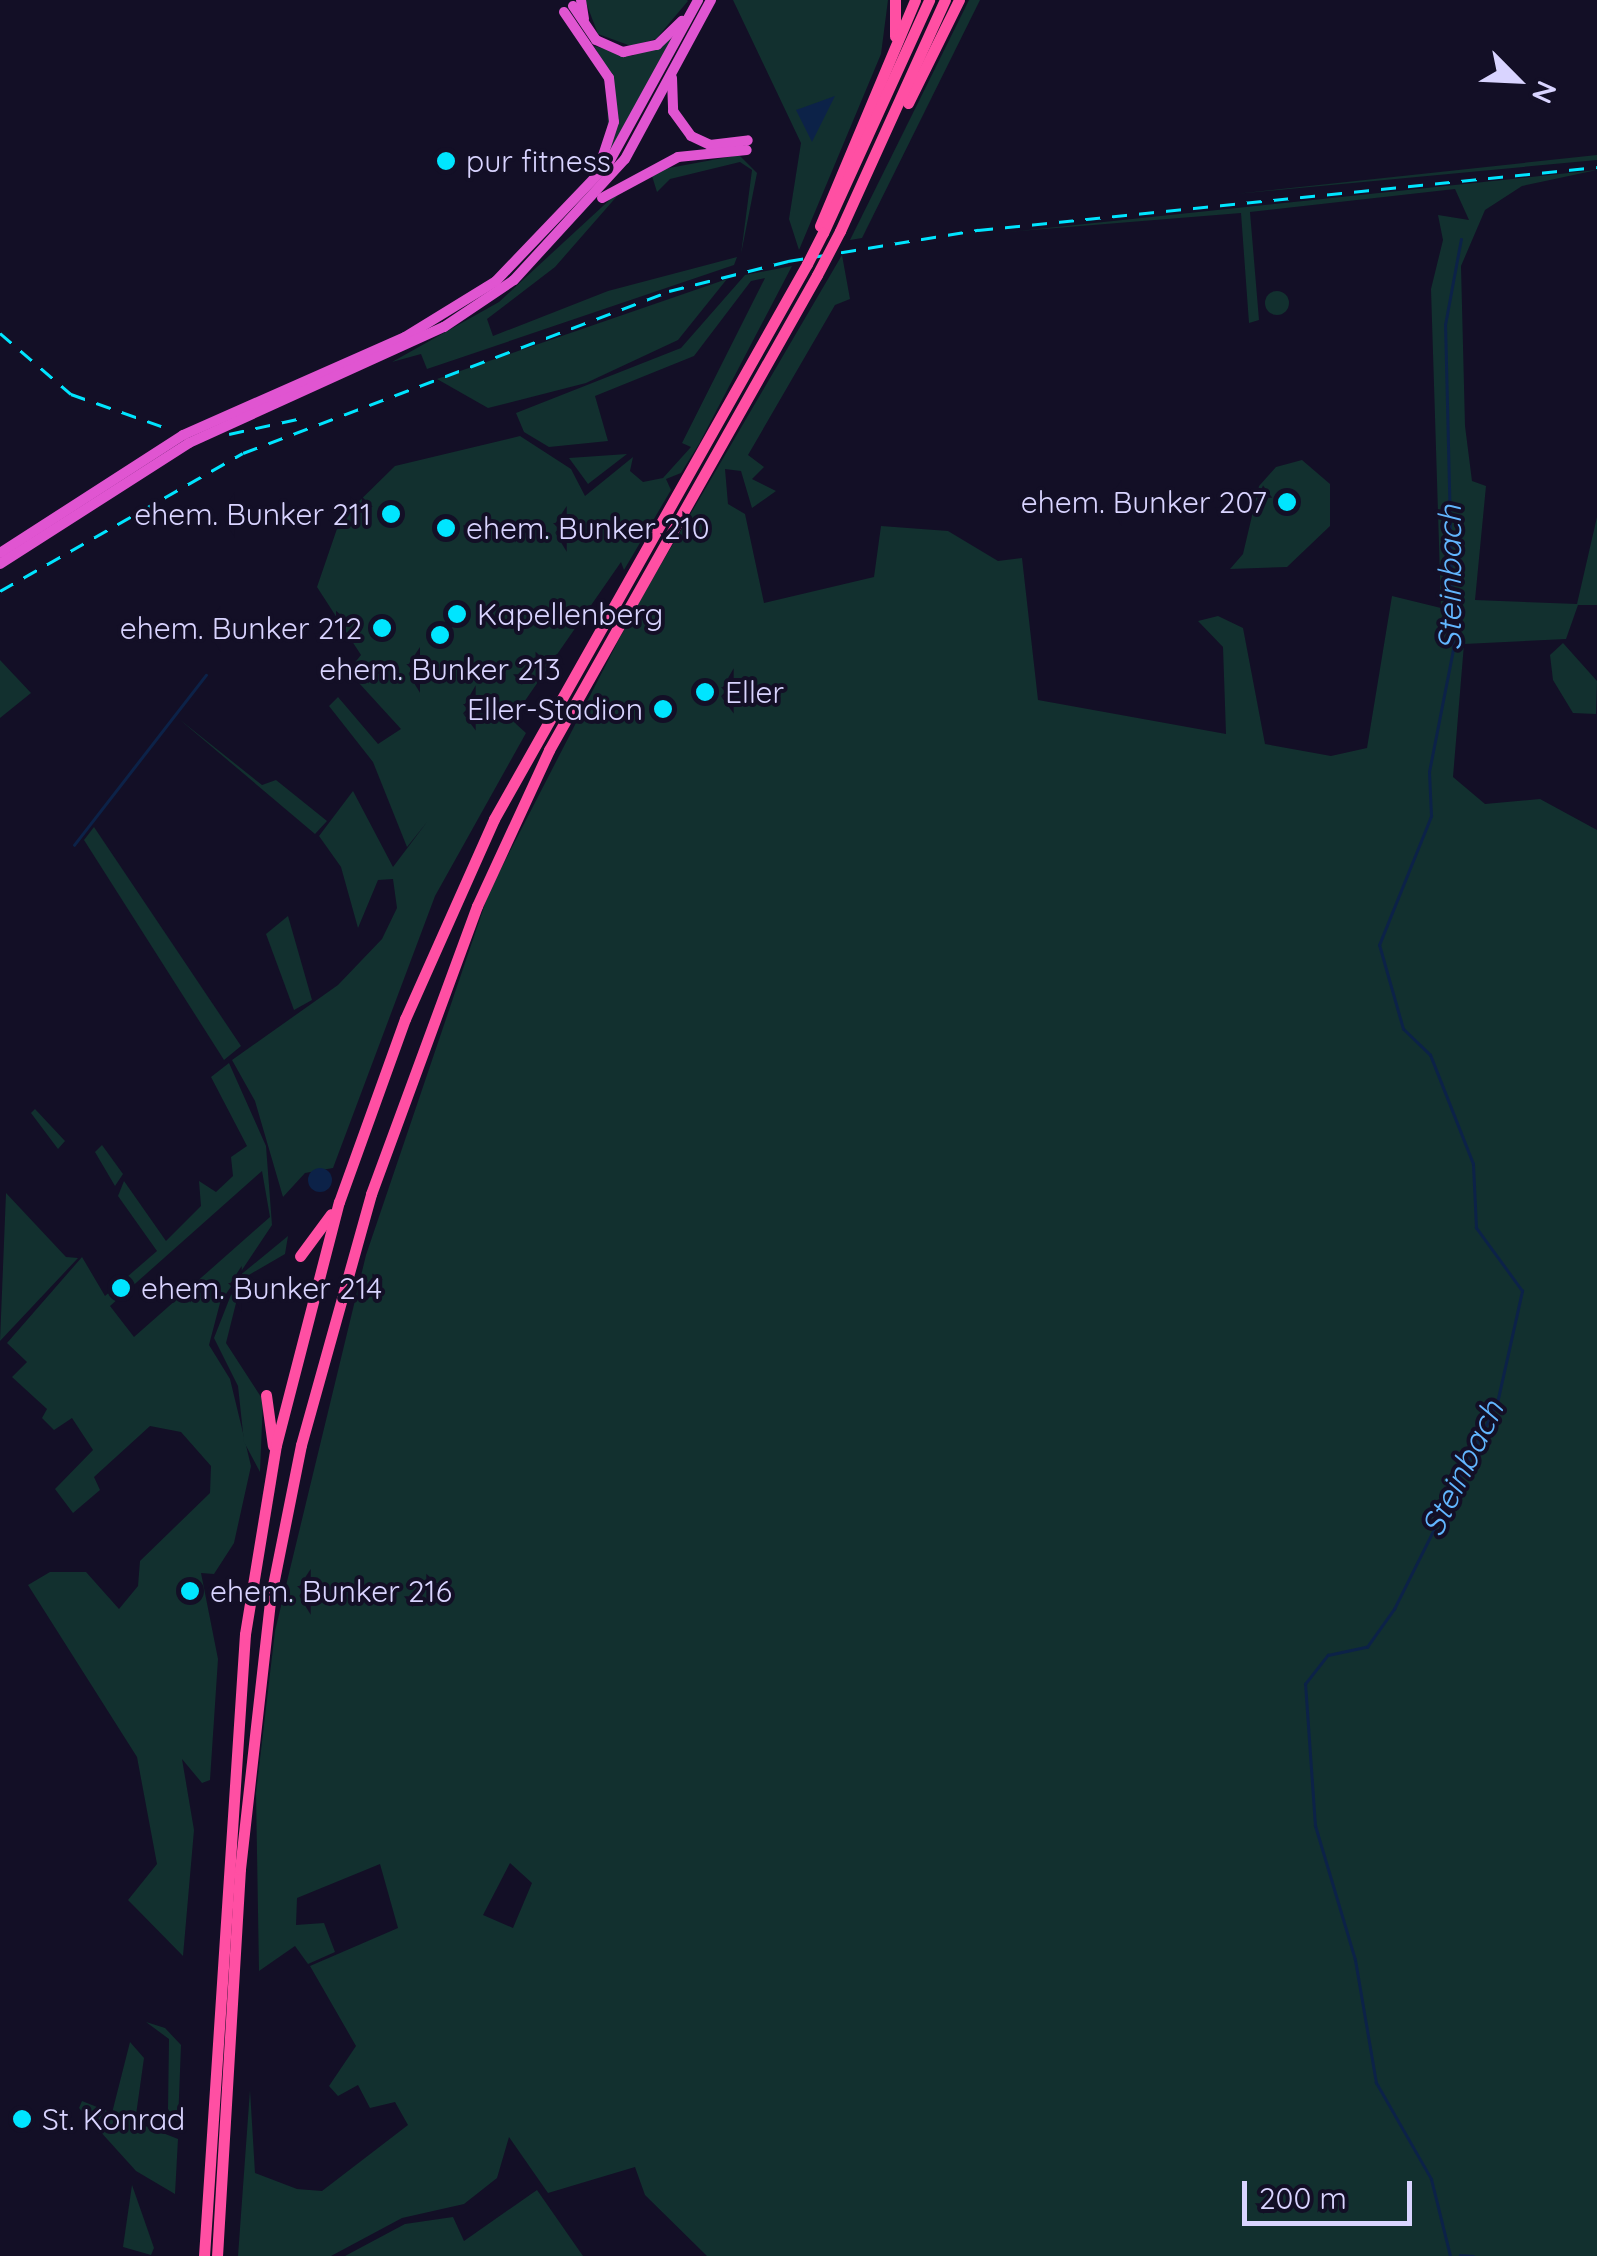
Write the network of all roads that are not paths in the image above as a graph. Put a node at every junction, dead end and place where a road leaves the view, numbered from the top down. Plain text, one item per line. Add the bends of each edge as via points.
1 (698, 0) edge
2 (711, 0) edge
3 (895, 0) edge
4 (915, 0) edge
5 (930, 0) edge
6 (946, 0) edge
7 (959, 0) edge
8 (572, 6) edge
9 (690, 14) junction
10 (890, 60) junction
11 (673, 68) junction
12 (594, 183) junction
13 (862, 186) junction
14 (585, 212) junction
15 (820, 232) junction
16 (0, 552) edge
17 (0, 564) edge
18 (339, 1202) junction
19 (300, 1256) dead end
20 (266, 1395) dead end
21 (274, 1460) junction
22 (204, 2256) edge
23 (217, 2256) edge

1 - 9 highway
2 - 11 highway
3 - 10 highway
4 - 10 highway
5 - 15 highway
6 - 13 highway
7 - 13 highway
8 - 9 highway via 608,48 637,52
8 - 12 highway via 612,91 614,122
9 - 12 highway
10 - 15 highway
11 - 14 highway
11 - 14 highway via 673,111 691,136 710,145 747,145 678,157
12 - 16 highway via 461,305 183,435
13 - 23 highway, bridge via 549,750 476,906 365,1212 270,1600 240,1869
14 - 17 highway via 514,280 444,327 201,436
15 - 18 highway, bridge via 800,280 494,818 404,1019
18 - 19 highway
18 - 21 highway
20 - 21 highway
21 - 22 highway via 232,1746

